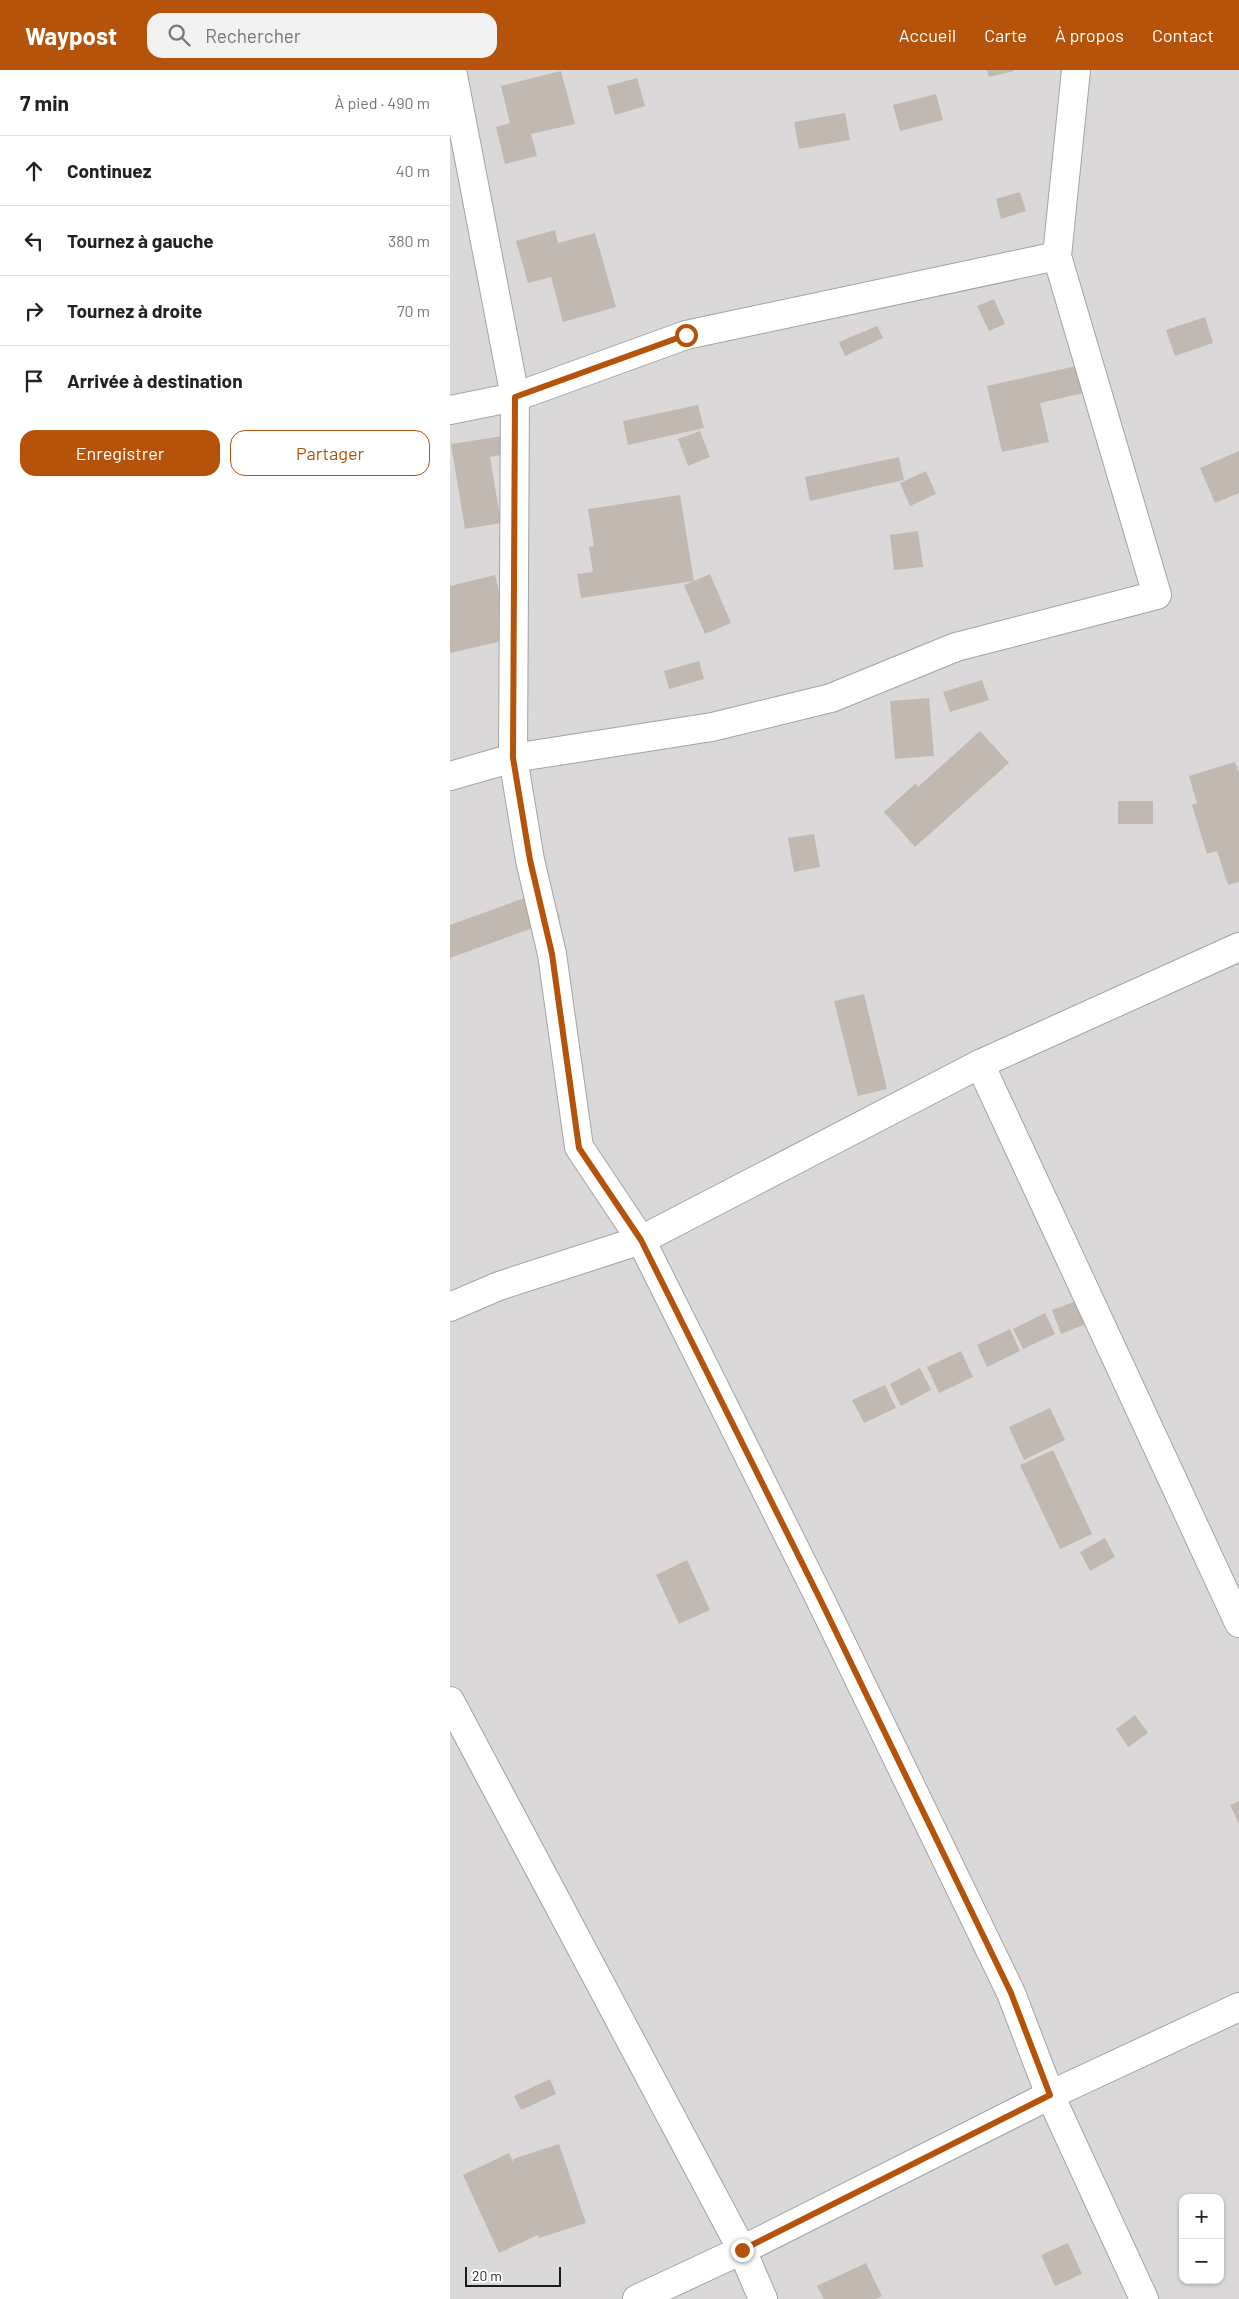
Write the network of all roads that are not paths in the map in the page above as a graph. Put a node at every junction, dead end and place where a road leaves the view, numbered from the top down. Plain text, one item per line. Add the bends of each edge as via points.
1 (452, 70) edge
2 (1076, 70) edge
3 (1058, 256) junction
4 (515, 397) junction
5 (450, 410) edge
6 (513, 758) junction
7 (450, 776) edge
8 (1239, 947) edge
9 (980, 1064) junction
10 (641, 1240) junction
11 (450, 1307) edge
12 (1239, 1623) edge
13 (450, 1701) edge
14 (1239, 2007) edge
15 (1050, 2095) junction
16 (742, 2250) junction
17 (638, 2299) edge
18 (763, 2299) edge
19 (1144, 2299) edge

1 - 4 street
2 - 3 street
3 - 4 street via 686,335
3 - 6 street via 1157,595 956,647 831,698 712,727
4 - 5 street
4 - 6 street
6 - 7 street
6 - 10 street via 530,860 552,954 579,1148
8 - 9 street
9 - 10 street
9 - 12 street
10 - 11 street via 500,1286
10 - 15 street via 1011,1993
13 - 16 street
14 - 15 street
15 - 16 street
15 - 19 street
16 - 17 street
16 - 18 street

